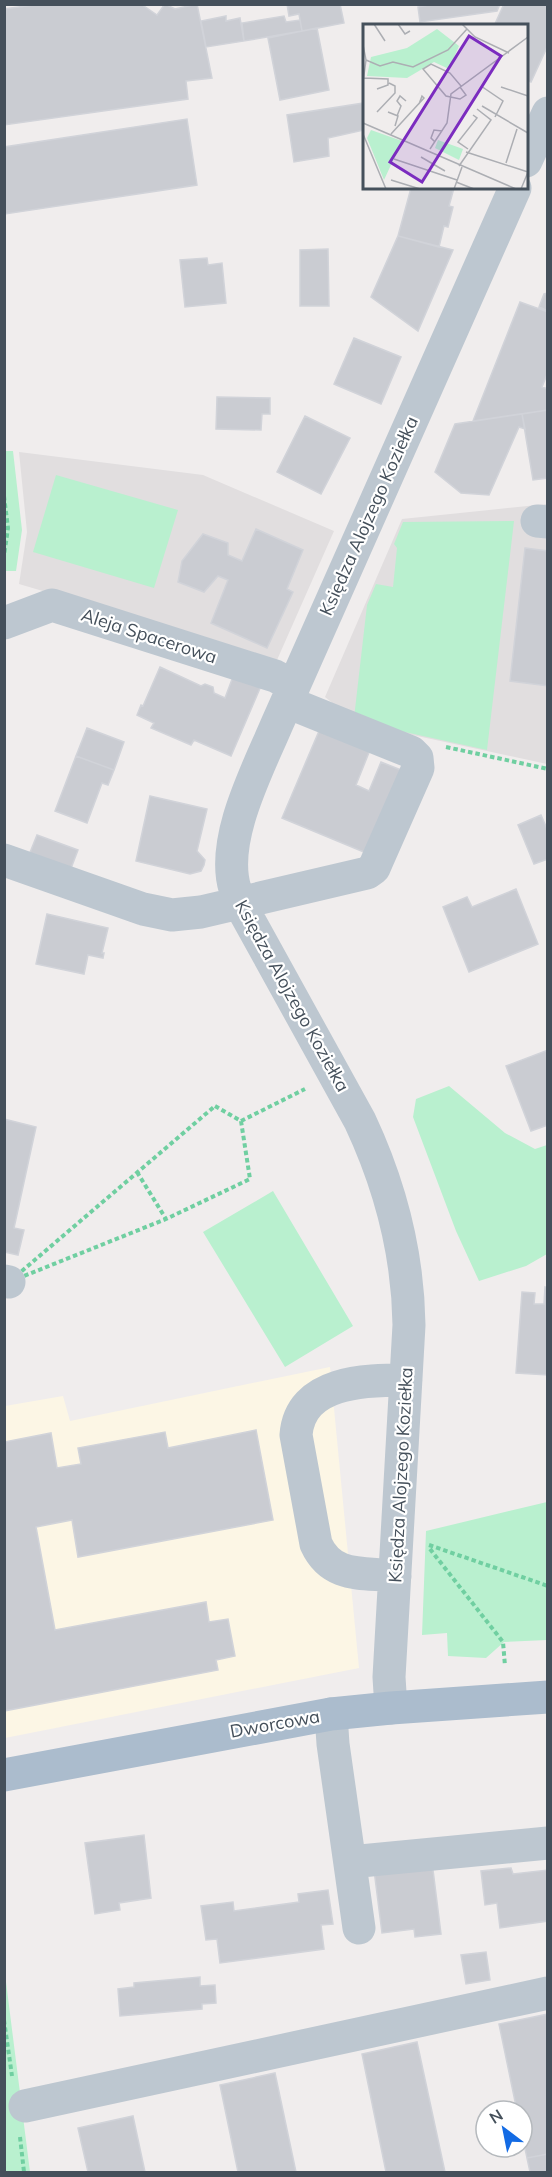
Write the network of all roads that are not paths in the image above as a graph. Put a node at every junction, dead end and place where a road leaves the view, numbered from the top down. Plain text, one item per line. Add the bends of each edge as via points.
1 (548, 113) edge
2 (528, 157) edge
3 (514, 189) edge
4 (4, 623) edge
5 (290, 694) junction
6 (4, 860) edge
7 (240, 902) junction
8 (406, 1380) junction
9 (395, 1576) junction
10 (548, 1697) edge
11 (391, 1708) junction
12 (331, 1714) junction
13 (4, 1774) edge
14 (548, 1843) edge
15 (350, 1862) junction
16 (359, 1928) dead end
17 (548, 1993) edge
18 (26, 2106) dead end

1 - 2 street
3 - 5 street, Księdza Alojzego Koziełka
4 - 5 street, Aleja Spacerowa via 52,605 274,676
5 - 7 street, Księdza Alojzego Koziełka via 241,812 232,867
5 - 7 street, Aleja Spacerowa via 411,752 417,758 418,768 374,868 367,873
6 - 7 street via 161,914 201,912
7 - 8 street, Księdza Alojzego Koziełka via 360,1121 383,1174 408,1287
8 - 9 street, Księdza Alojzego Koziełka
8 - 9 street via 375,1380 330,1389 308,1405 297,1424 296,1435 320,1553 341,1570
9 - 11 street, Księdza Alojzego Koziełka
10 - 11 main road, Dworcowa
11 - 12 main road, Dworcowa
12 - 13 main road, Dworcowa
12 - 15 street
14 - 15 street
15 - 16 street
17 - 18 street

